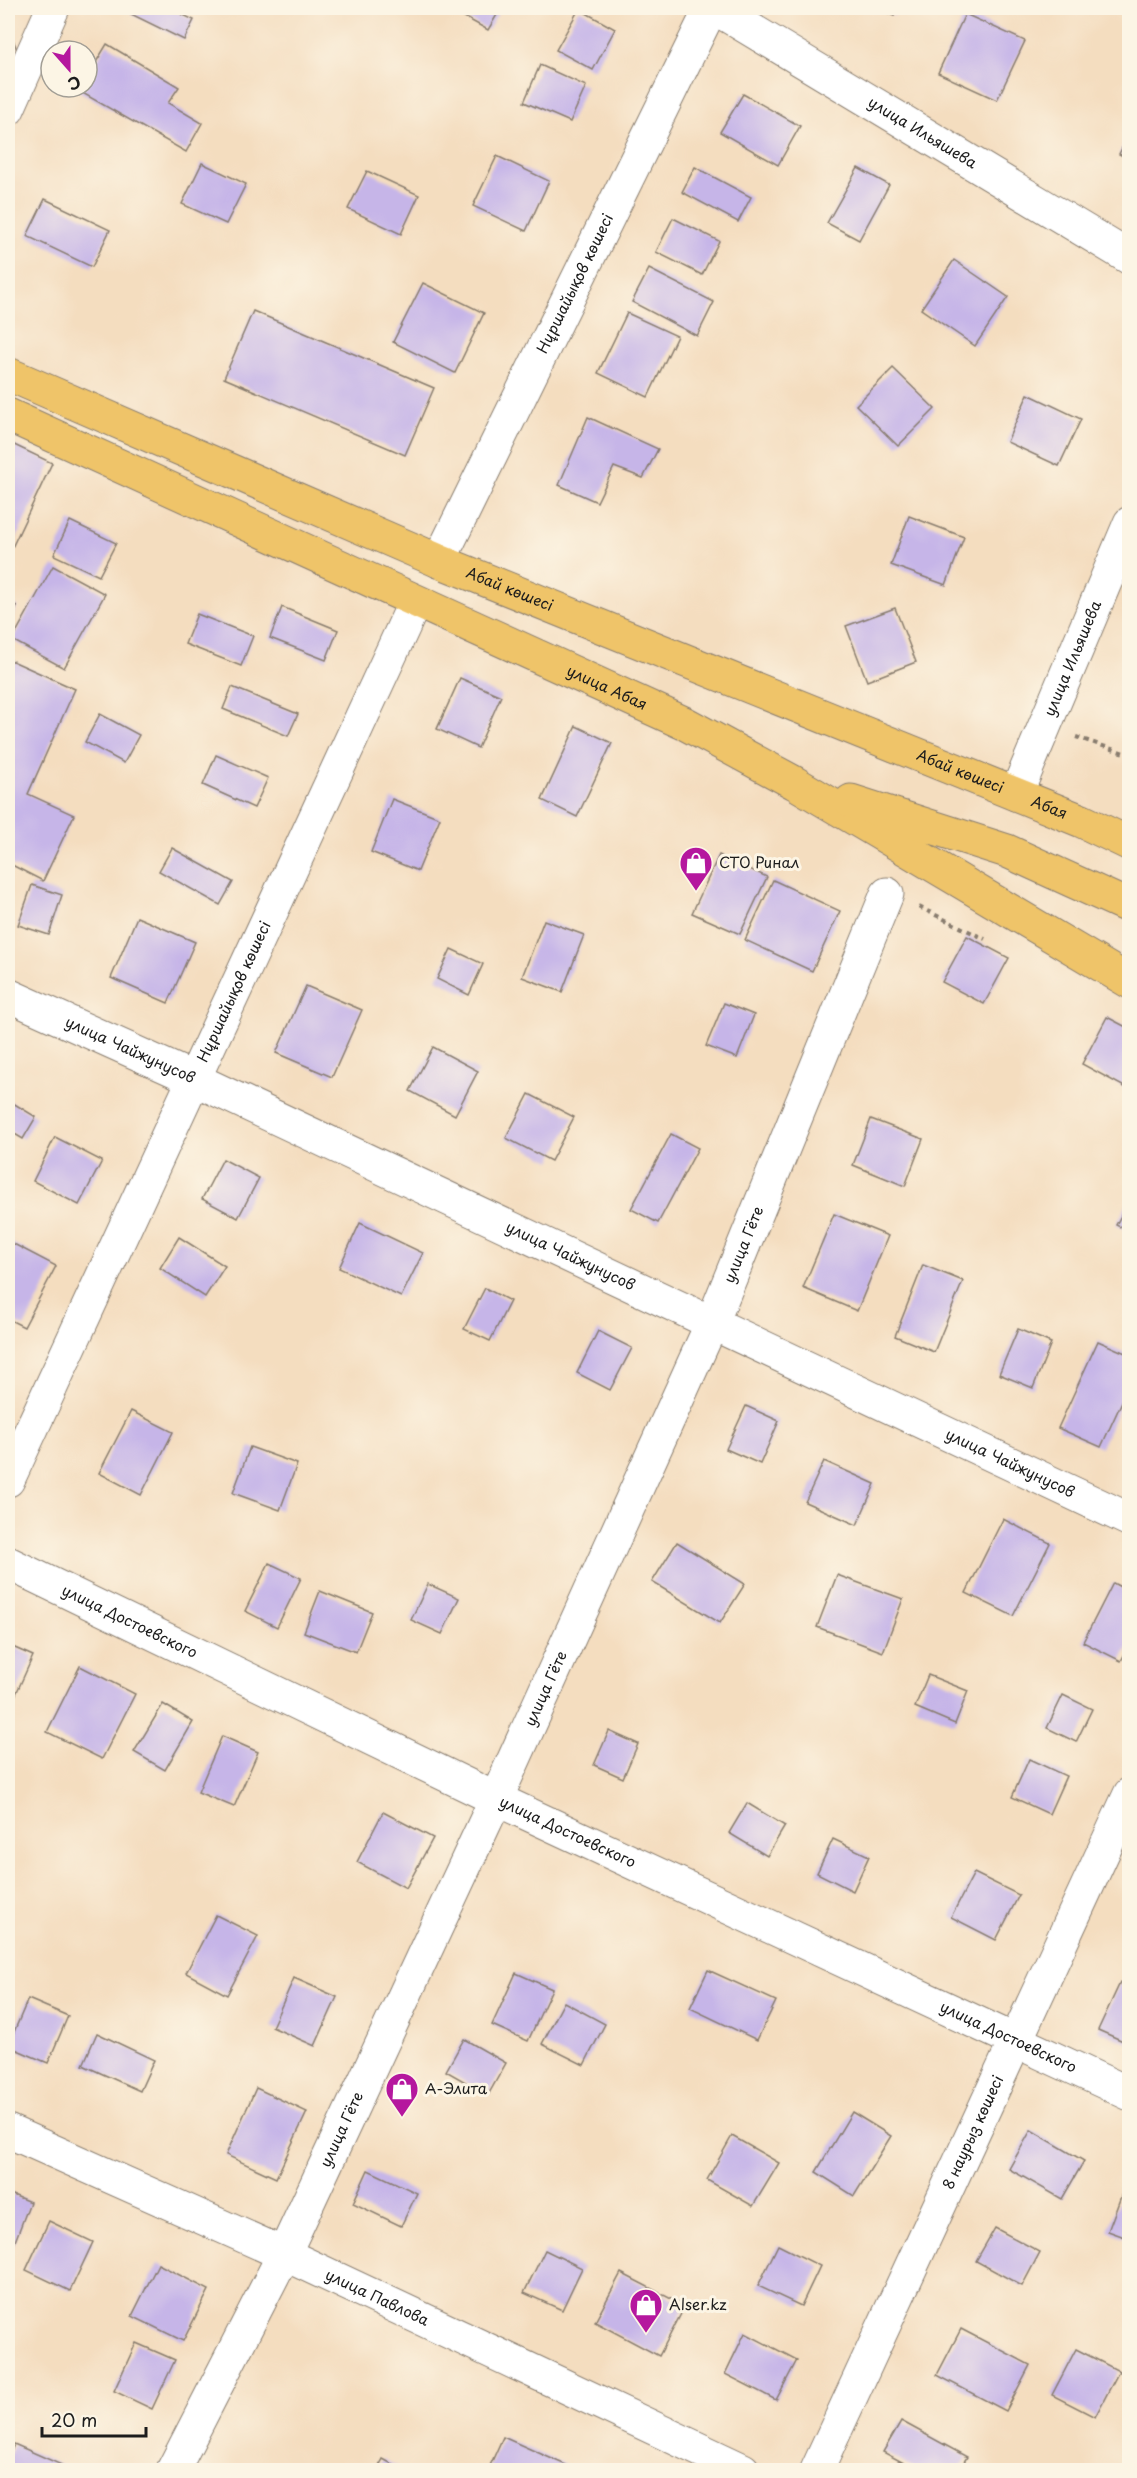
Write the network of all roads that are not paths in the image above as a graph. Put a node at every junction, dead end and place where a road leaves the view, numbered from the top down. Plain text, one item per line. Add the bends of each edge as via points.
1 (53, 8) edge
2 (713, 8) edge
3 (8, 109) edge
4 (1130, 258) edge
5 (8, 374) edge
6 (8, 415) edge
7 (1130, 523) edge
8 (439, 561) junction
9 (415, 602) junction
10 (795, 783) junction
11 (1016, 794) junction
12 (1082, 821) junction
13 (1130, 831) edge
14 (1130, 844) edge
15 (887, 894) dead end
16 (1130, 907) edge
17 (1130, 982) edge
18 (8, 995) edge
19 (192, 1078) junction
20 (712, 1323) junction
21 (8, 1480) edge
22 (1130, 1520) edge
23 (8, 1563) edge
24 (1130, 1794) edge
25 (496, 1799) junction
26 (1015, 2042) junction
27 (1130, 2094) edge
28 (8, 2130) edge
29 (284, 2254) junction
30 (173, 2470) edge
31 (743, 2470) edge
32 (817, 2470) edge

1 - 3 street
2 - 4 street, улица Ильяшева
2 - 8 street, Нұршайықов көшесі
5 - 8 main road, Абай көшесі
6 - 9 main road
7 - 11 street, улица Ильяшева
8 - 11 main road, Абай көшесі
9 - 10 main road, улица Абая via 686,724
9 - 19 street, Нұршайықов көшесі
10 - 16 main road via 1007,851
10 - 17 main road
11 - 12 main road, Абая
12 - 13 main road
12 - 14 main road
15 - 20 street, улица Гёте
18 - 19 street, улица Чайжунусов
19 - 20 street, улица Чайжунусов
19 - 21 street, Нұршайықов көшесі
20 - 22 street, улица Чайжунусов
20 - 25 street, улица Гёте
23 - 25 street, улица Достоевского
24 - 26 street, 8 наурыз көшесі
25 - 26 street, улица Достоевского
25 - 29 street, улица Гёте
26 - 27 street, улица Достоевского
26 - 32 street, 8 наурыз көшесі
28 - 29 street, улица Павлова
29 - 30 street, улица Гёте
29 - 31 street, улица Павлова

